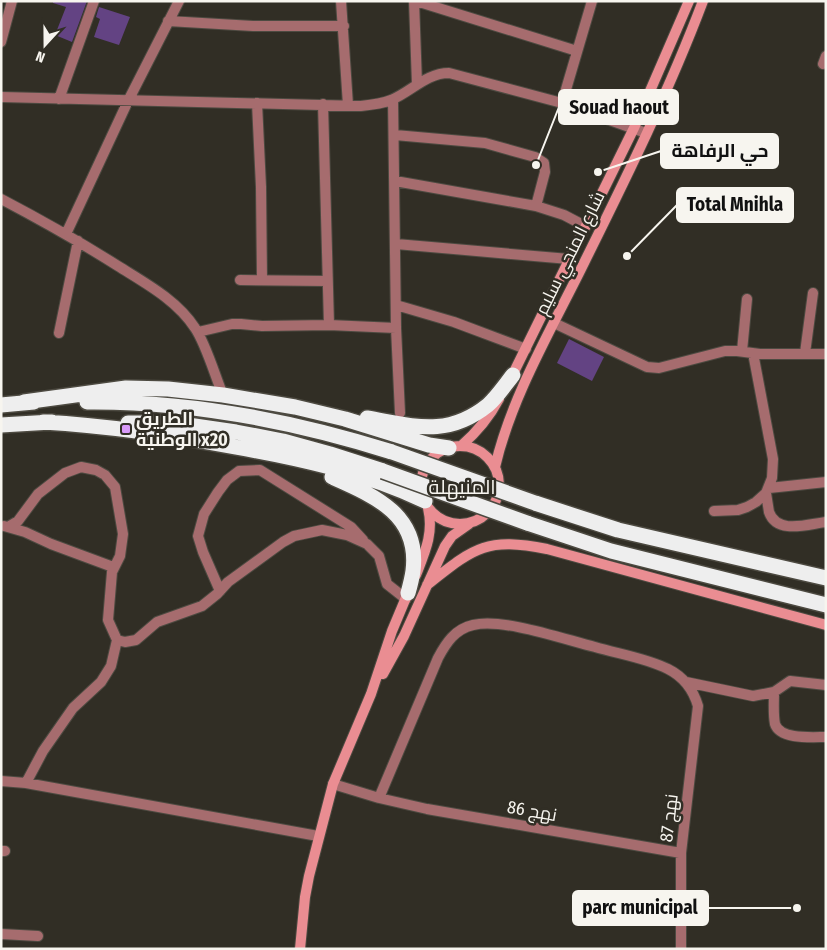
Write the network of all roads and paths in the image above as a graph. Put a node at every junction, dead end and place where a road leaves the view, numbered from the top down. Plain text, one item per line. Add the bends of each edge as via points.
1 (12, 1) edge
2 (94, 1) edge
3 (179, 1) edge
4 (342, 1) edge
5 (415, 1) edge
6 (592, 1) edge
7 (689, 1) edge
8 (703, 1) edge
9 (168, 22) junction
10 (344, 26) junction
11 (1, 42) edge
12 (577, 51) junction
13 (417, 84) junction
14 (1, 97) edge
15 (59, 99) junction
16 (393, 100) junction
17 (128, 101) junction
18 (257, 103) junction
19 (562, 103) junction
20 (323, 104) junction
21 (348, 105) junction
22 (634, 128) junction
23 (646, 133) junction
24 (394, 135) junction
25 (395, 181) junction
26 (1, 199) edge
27 (536, 206) junction
28 (585, 226) junction
29 (66, 234) junction
30 (78, 242) junction
31 (396, 244) junction
32 (569, 259) junction
33 (240, 280) dead end
34 (262, 280) junction
35 (327, 281) junction
36 (813, 292) dead end
37 (748, 299) dead end
38 (396, 304) junction
39 (554, 323) junction
40 (329, 325) junction
41 (396, 328) junction
42 (198, 332) junction
43 (59, 333) dead end
44 (526, 349) junction
45 (742, 351) junction
46 (753, 353) junction
47 (804, 353) junction
48 (826, 354) edge
49 (513, 375) junction
50 (223, 395) junction
51 (24, 402) junction
52 (1, 405) edge
53 (295, 407) junction
54 (400, 413) dead end
55 (43, 422) junction
56 (1, 425) edge
57 (455, 447) junction
58 (265, 452) junction
59 (495, 467) junction
60 (826, 482) edge
61 (767, 490) junction
62 (426, 504) junction
63 (714, 511) dead end
64 (472, 522) junction
65 (826, 522) edge
66 (5, 526) edge
67 (367, 544) junction
68 (113, 567) junction
69 (826, 578) edge
70 (427, 585) junction
71 (220, 591) junction
72 (407, 596) junction
73 (826, 605) edge
74 (826, 625) edge
75 (117, 640) junction
76 (686, 682) junction
77 (826, 685) edge
78 (774, 692) junction
79 (371, 694) junction
80 (826, 737) edge
81 (1, 781) edge
82 (26, 783) junction
83 (333, 784) junction
84 (379, 798) junction
85 (318, 836) junction
86 (681, 853) junction
87 (1, 934) edge
88 (38, 936) dead end
89 (300, 949) edge
90 (681, 949) edge

1 - 11 street
2 - 15 street
3 - 9 street
4 - 10 street
5 - 12 street
5 - 13 street
6 - 12 street
7 - 22 main road, شارع المنجي سليم
8 - 23 main road, شارع المنجي سليم
9 - 10 street
9 - 17 street
10 - 21 street
12 - 19 street
13 - 16 street
13 - 19 street via 434,75 449,73
14 - 15 street
15 - 17 street
16 - 21 street via 371,105
16 - 24 street
17 - 18 street
17 - 29 street
18 - 20 street
18 - 34 street
19 - 22 street
20 - 21 street
20 - 35 street
22 - 23 street
22 - 28 main road, شارع المنجي سليم
23 - 39 main road, شارع المنجي سليم
24 - 25 street
24 - 27 street via 485,144 535,157 544,162 545,172
25 - 27 street
25 - 31 street
26 - 29 street
27 - 28 street
28 - 32 main road, شارع المنجي سليم
29 - 30 street
30 - 42 street via 152,287 188,318
30 - 43 street
31 - 32 street
31 - 38 street
32 - 44 main road, شارع المنجي سليم
33 - 34 street
34 - 35 street
35 - 40 street
36 - 47 street
37 - 45 street
38 - 41 street
38 - 44 street
39 - 45 street via 647,367 658,368
39 - 59 main road, شارع المنجي سليم via 508,422
40 - 41 street
40 - 42 street via 232,324
41 - 54 street
42 - 50 street
44 - 49 main road, شارع المنجي سليم
45 - 46 street
46 - 47 street
46 - 61 street via 773,459 772,478
47 - 48 street
49 - 53 highway via 489,404 450,426 428,428
49 - 57 main road, شارع المنجي سليم via 490,416 476,433
50 - 51 highway via 126,388
50 - 53 highway
51 - 52 highway
51 - 69 highway, bridge via 173,405 278,421 336,434 618,530
53 - 57 highway via 428,445
55 - 56 highway
55 - 58 highway via 95,426
55 - 73 highway, bridge via 174,423 283,442 383,471 611,551
57 - 59 main road via 481,452
57 - 62 main road via 435,456 424,469 421,480
58 - 62 highway via 348,473 406,492
58 - 72 highway via 356,488 390,508 408,533 412,545 413,571
59 - 64 main road via 499,487 496,500 489,511
60 - 61 street
61 - 63 street via 747,507
61 - 65 street via 770,513 779,524 793,526
62 - 64 main road via 448,522
62 - 72 main road via 431,518 430,540
64 - 70 main road via 461,528 445,546
66 - 68 street
66 - 68 street via 18,521 38,494 66,473 81,467 96,470 115,487 123,534 120,556
67 - 71 street via 347,535 322,530 294,536
67 - 71 street via 351,527 260,470 239,471 227,480 204,514 198,536
67 - 72 street via 379,556 387,584
68 - 75 street via 108,620
70 - 74 main road via 471,552 492,545 514,543 547,549
70 - 79 main road via 404,636
71 - 75 street via 202,606 158,622 136,640
72 - 79 main road
75 - 82 street via 106,676 73,708 43,751
76 - 78 street via 753,696
76 - 84 street via 655,664 521,628 500,624 464,628 449,639 438,658
76 - 86 street, نهج 87 via 693,692 698,714
77 - 78 street via 790,681
78 - 80 street via 778,729 789,735
79 - 83 main road
81 - 82 street
82 - 85 street
83 - 84 street, نهج 86
83 - 85 main road
84 - 86 street, نهج 86
85 - 89 main road via 305,897
86 - 90 street, نهج 87
87 - 88 street

